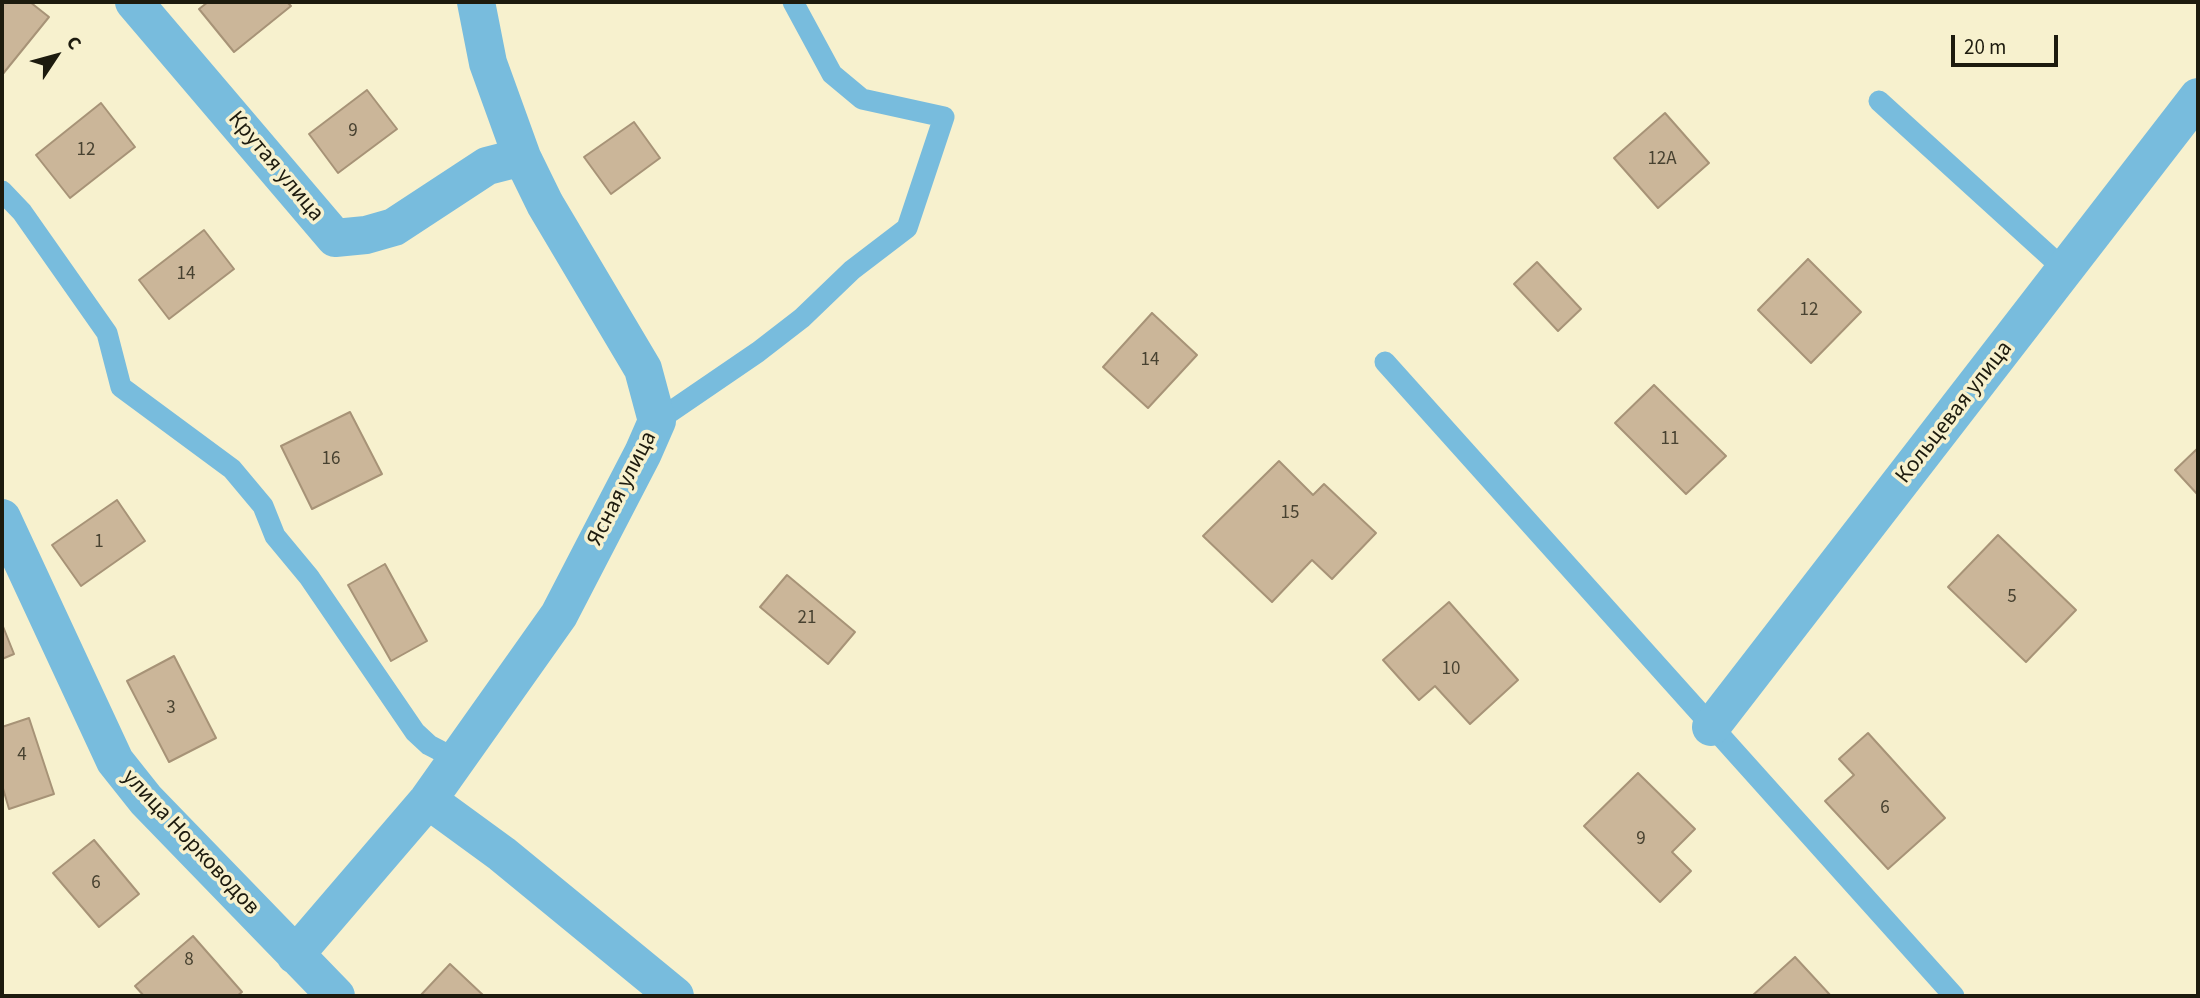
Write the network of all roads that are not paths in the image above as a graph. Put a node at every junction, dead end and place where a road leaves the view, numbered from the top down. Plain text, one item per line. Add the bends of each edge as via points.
1 (134, 2) edge
2 (476, 2) edge
3 (793, 2) edge
4 (2198, 97) edge
5 (1879, 101) dead end
6 (522, 157) junction
7 (2, 191) edge
8 (2066, 271) junction
9 (1385, 362) dead end
10 (657, 421) junction
11 (2, 517) edge
12 (1711, 727) junction
13 (458, 760) junction
14 (428, 800) junction
15 (295, 955) junction
16 (336, 996) edge
17 (675, 996) edge
18 (1954, 996) edge

1 - 6 street, Крутая улица via 335,238 394,227 487,166
2 - 6 street, Ясная улица via 488,63
3 - 10 lane via 832,74 862,99 944,117 907,228 758,352
4 - 8 street, Кольцевая улица
5 - 8 lane
6 - 10 street, Ясная улица via 643,369
7 - 13 lane via 22,212 107,333 121,387 232,469 263,506 275,536 309,577 415,732 429,746
8 - 12 street, Кольцевая улица
9 - 12 lane
10 - 13 street, Ясная улица via 559,615
11 - 15 street, улица Норководов via 116,761 146,800
12 - 18 lane
13 - 14 street, Ясная улица
14 - 15 street, Ясная улица
14 - 17 street via 502,854
15 - 16 street, улица Норководов

